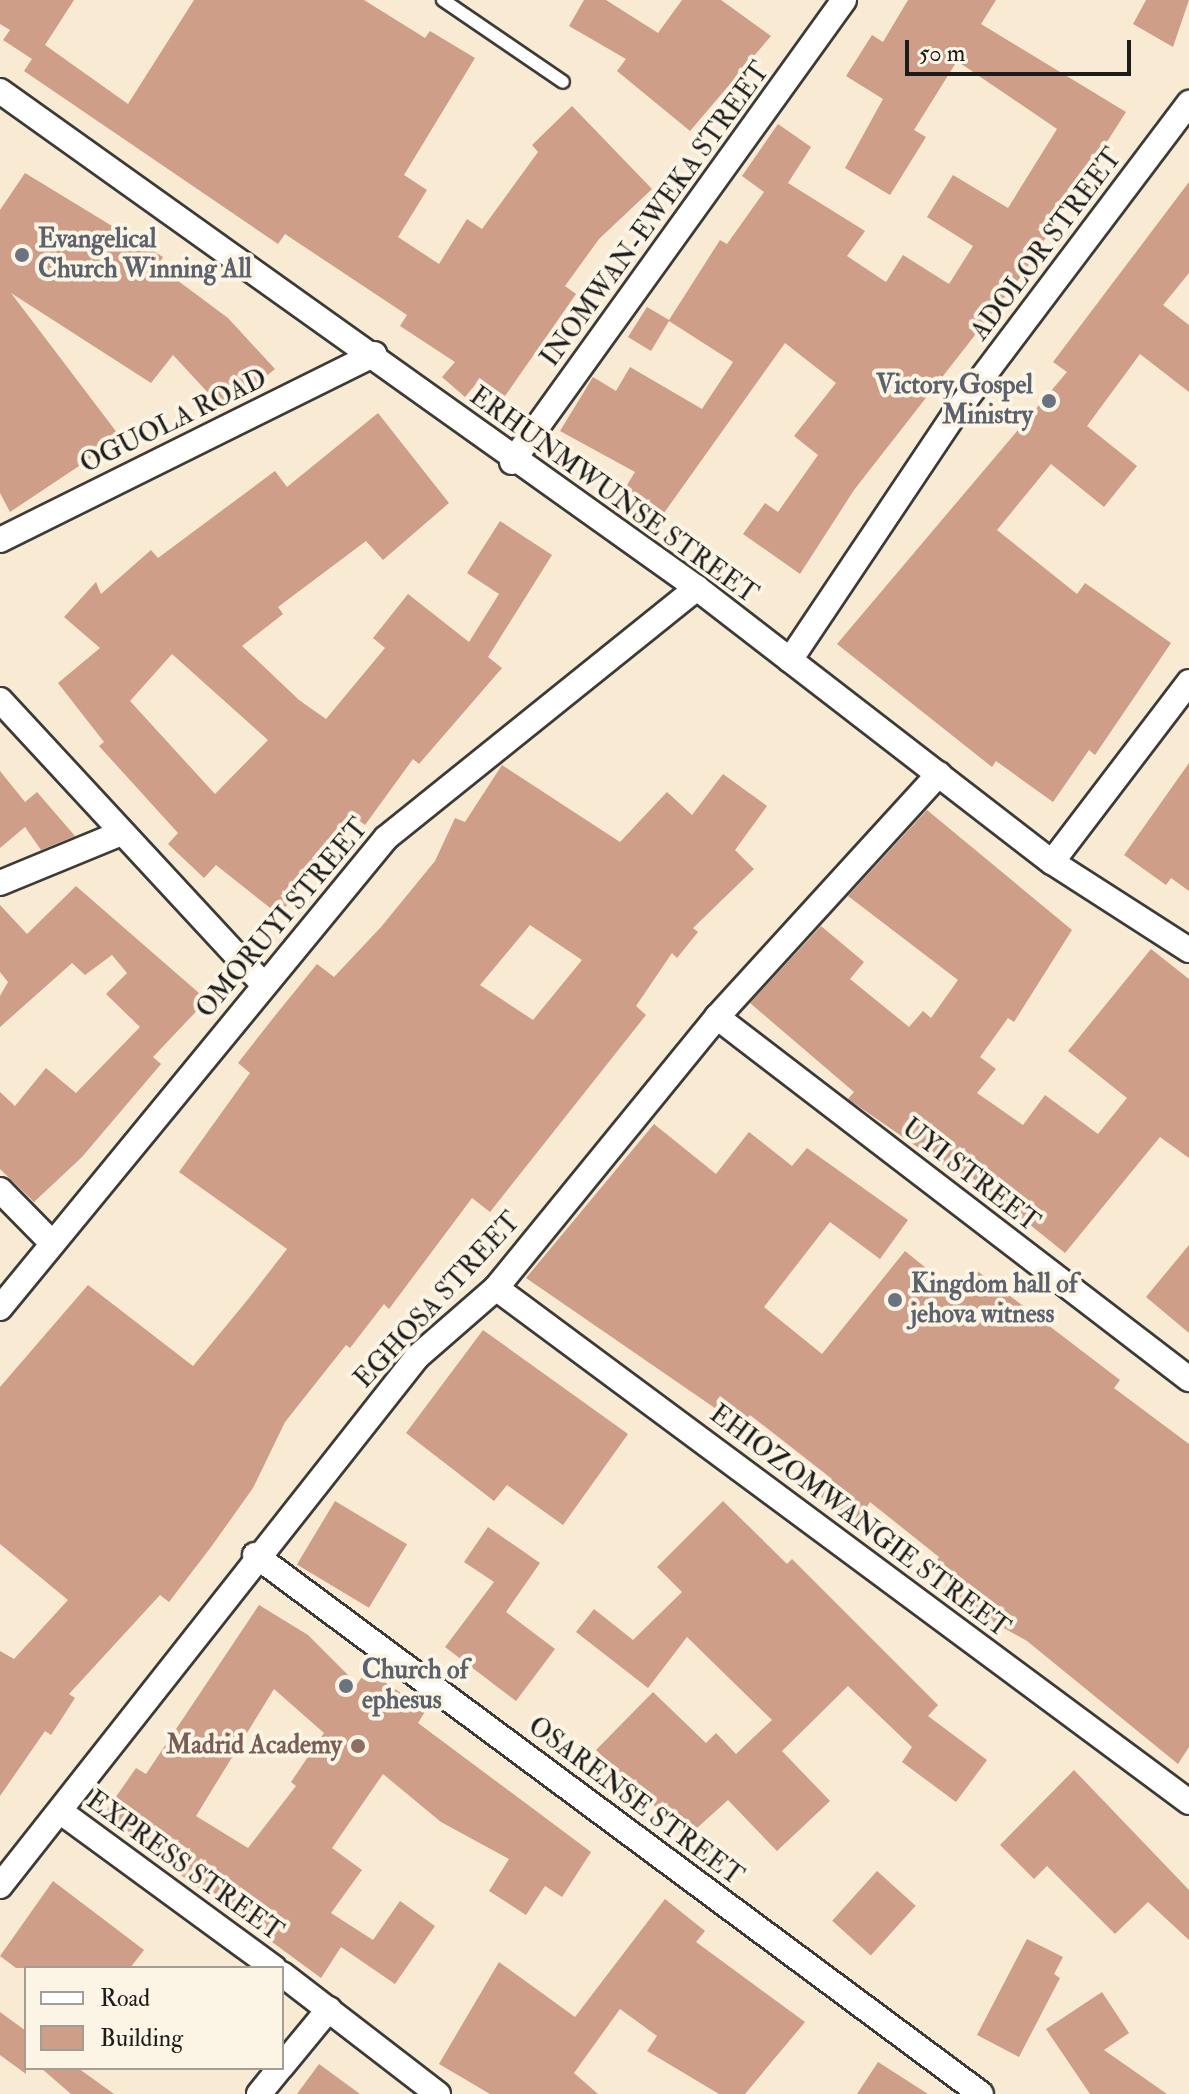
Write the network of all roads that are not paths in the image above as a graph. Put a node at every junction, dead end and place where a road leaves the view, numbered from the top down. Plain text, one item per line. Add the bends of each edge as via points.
1 (443, 0) edge
2 (844, 0) edge
3 (563, 82) dead end
4 (0, 91) edge
5 (1189, 103) edge
6 (374, 354) junction
7 (512, 462) junction
8 (0, 540) edge
9 (697, 588) junction
10 (790, 660) junction
11 (1189, 682) edge
12 (0, 700) edge
13 (939, 774) junction
14 (119, 834) junction
15 (1052, 862) junction
16 (0, 883) edge
17 (1189, 950) edge
18 (264, 985) junction
19 (717, 1017) junction
20 (0, 1190) edge
21 (52, 1243) junction
22 (496, 1288) junction
23 (0, 1308) edge
24 (1189, 1379) edge
25 (255, 1555) junction
26 (1189, 1802) edge
27 (61, 1812) junction
28 (0, 1886) edge
29 (271, 1966) edge
30 (284, 1975) edge
31 (329, 2009) junction
32 (284, 2063) edge
33 (279, 2070) edge
34 (259, 2094) edge
35 (438, 2094) edge
36 (981, 2094) edge

1 - 3 lane
2 - 7 street, INOMWAN-EWEKA STREET
4 - 6 street, ERHUNMWUNSE STREET
5 - 10 street, ADOLOR STREET via 954,415
6 - 7 street, ERHUNMWUNSE STREET
6 - 8 street, OGUOLA ROAD
7 - 9 street, ERHUNMWUNSE STREET
9 - 10 street, ERHUNMWUNSE STREET
9 - 18 street, OMORUYI STREET via 386,838
10 - 13 street, ERHUNMWUNSE STREET
11 - 15 street
12 - 14 street
13 - 15 street, ERHUNMWUNSE STREET
13 - 19 street, EGHOSA STREET
14 - 16 street
14 - 18 street
15 - 17 street, ERHUNMWUNSE STREET
18 - 21 street, OMORUYI STREET
19 - 22 street, EGHOSA STREET
19 - 24 street, UYI STREET
20 - 21 street
21 - 23 street, OMORUYI STREET
22 - 25 street, EGHOSA STREET via 417,1357
22 - 26 street, EHIOZOMWANGIE STREET
25 - 27 street, EGHOSA STREET
25 - 36 street, OSARENSE STREET
27 - 28 street, EGHOSA STREET
27 - 29 street, EXPRESS STREET
30 - 31 street, EXPRESS STREET
31 - 32 street
31 - 35 street, EXPRESS STREET
33 - 34 street

